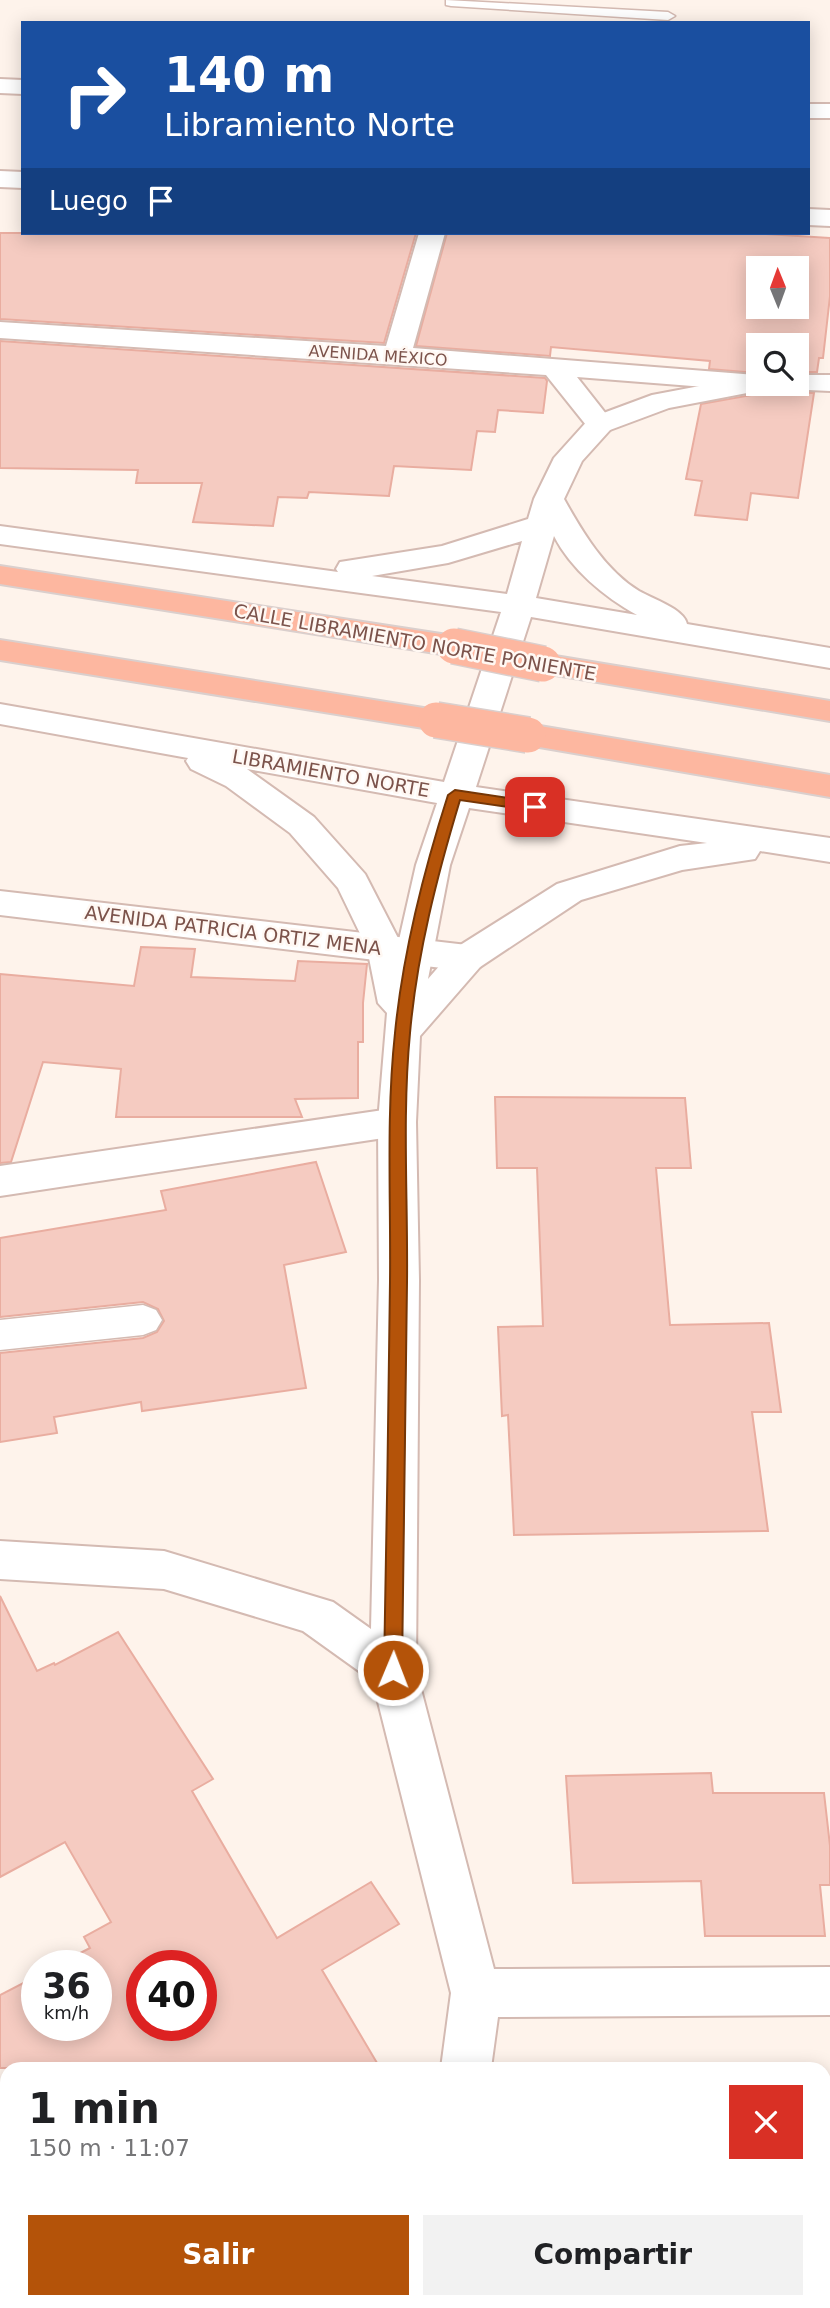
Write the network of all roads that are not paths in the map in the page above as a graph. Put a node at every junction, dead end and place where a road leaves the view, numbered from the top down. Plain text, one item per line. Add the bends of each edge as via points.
1 (658, 0) edge
2 (451, 2) dead end
3 (670, 20) edge
4 (0, 86) edge
5 (21, 87) edge
6 (810, 111) edge
7 (830, 111) edge
8 (0, 179) edge
9 (21, 180) edge
10 (810, 218) edge
11 (830, 219) edge
12 (431, 235) edge
13 (0, 330) edge
14 (397, 355) junction
15 (555, 368) junction
16 (746, 382) edge
17 (809, 383) edge
18 (830, 383) edge
19 (746, 385) edge
20 (600, 424) junction
21 (545, 511) junction
22 (0, 535) edge
23 (275, 573) junction
24 (0, 575) edge
25 (519, 605) junction
26 (695, 635) junction
27 (0, 650) edge
28 (830, 658) edge
29 (830, 711) edge
30 (0, 714) edge
31 (164, 743) junction
32 (830, 786) edge
33 (455, 795) junction
34 (816, 848) edge
35 (0, 903) edge
36 (399, 950) junction
37 (467, 957) junction
38 (402, 1033) junction
39 (397, 1122) junction
40 (0, 1181) edge
41 (143, 1320) dead end
42 (0, 1335) edge
43 (0, 1560) edge
44 (393, 1670) junction
45 (830, 1991) edge
46 (476, 1993) junction
47 (467, 2062) edge

1 - 3 lane
2 - 3 lane
4 - 5 street
6 - 7 street
8 - 9 street
10 - 11 street
12 - 14 street
13 - 14 street, AVENIDA MÉXICO
14 - 15 street, AVENIDA MÉXICO
15 - 16 street, AVENIDA MÉXICO
15 - 20 street
17 - 18 street
19 - 20 street via 662,401
20 - 21 street via 569,458
21 - 23 street via 467,551 382,567
21 - 25 street
21 - 26 street via 625,596
22 - 23 street
23 - 25 street
24 - 29 highway, CALLE LIBRAMIENTO NORTE PONIENTE, bridge
25 - 26 street
25 - 33 street
26 - 28 street
27 - 32 highway, bridge
30 - 31 street, LIBRAMIENTO NORTE
31 - 33 street, LIBRAMIENTO NORTE
31 - 36 street via 239,778 302,825 353,882
33 - 34 street, LIBRAMIENTO NORTE
33 - 36 street
34 - 37 street via 680,858 569,892
35 - 36 street, AVENIDA PATRICIA ORTIZ MENA
36 - 37 street, AVENIDA PATRICIA ORTIZ MENA
36 - 38 street
37 - 38 street
38 - 39 street
39 - 40 street
39 - 44 street
41 - 42 street
43 - 44 street via 164,1570 317,1616
44 - 46 street
45 - 46 street
46 - 47 street

